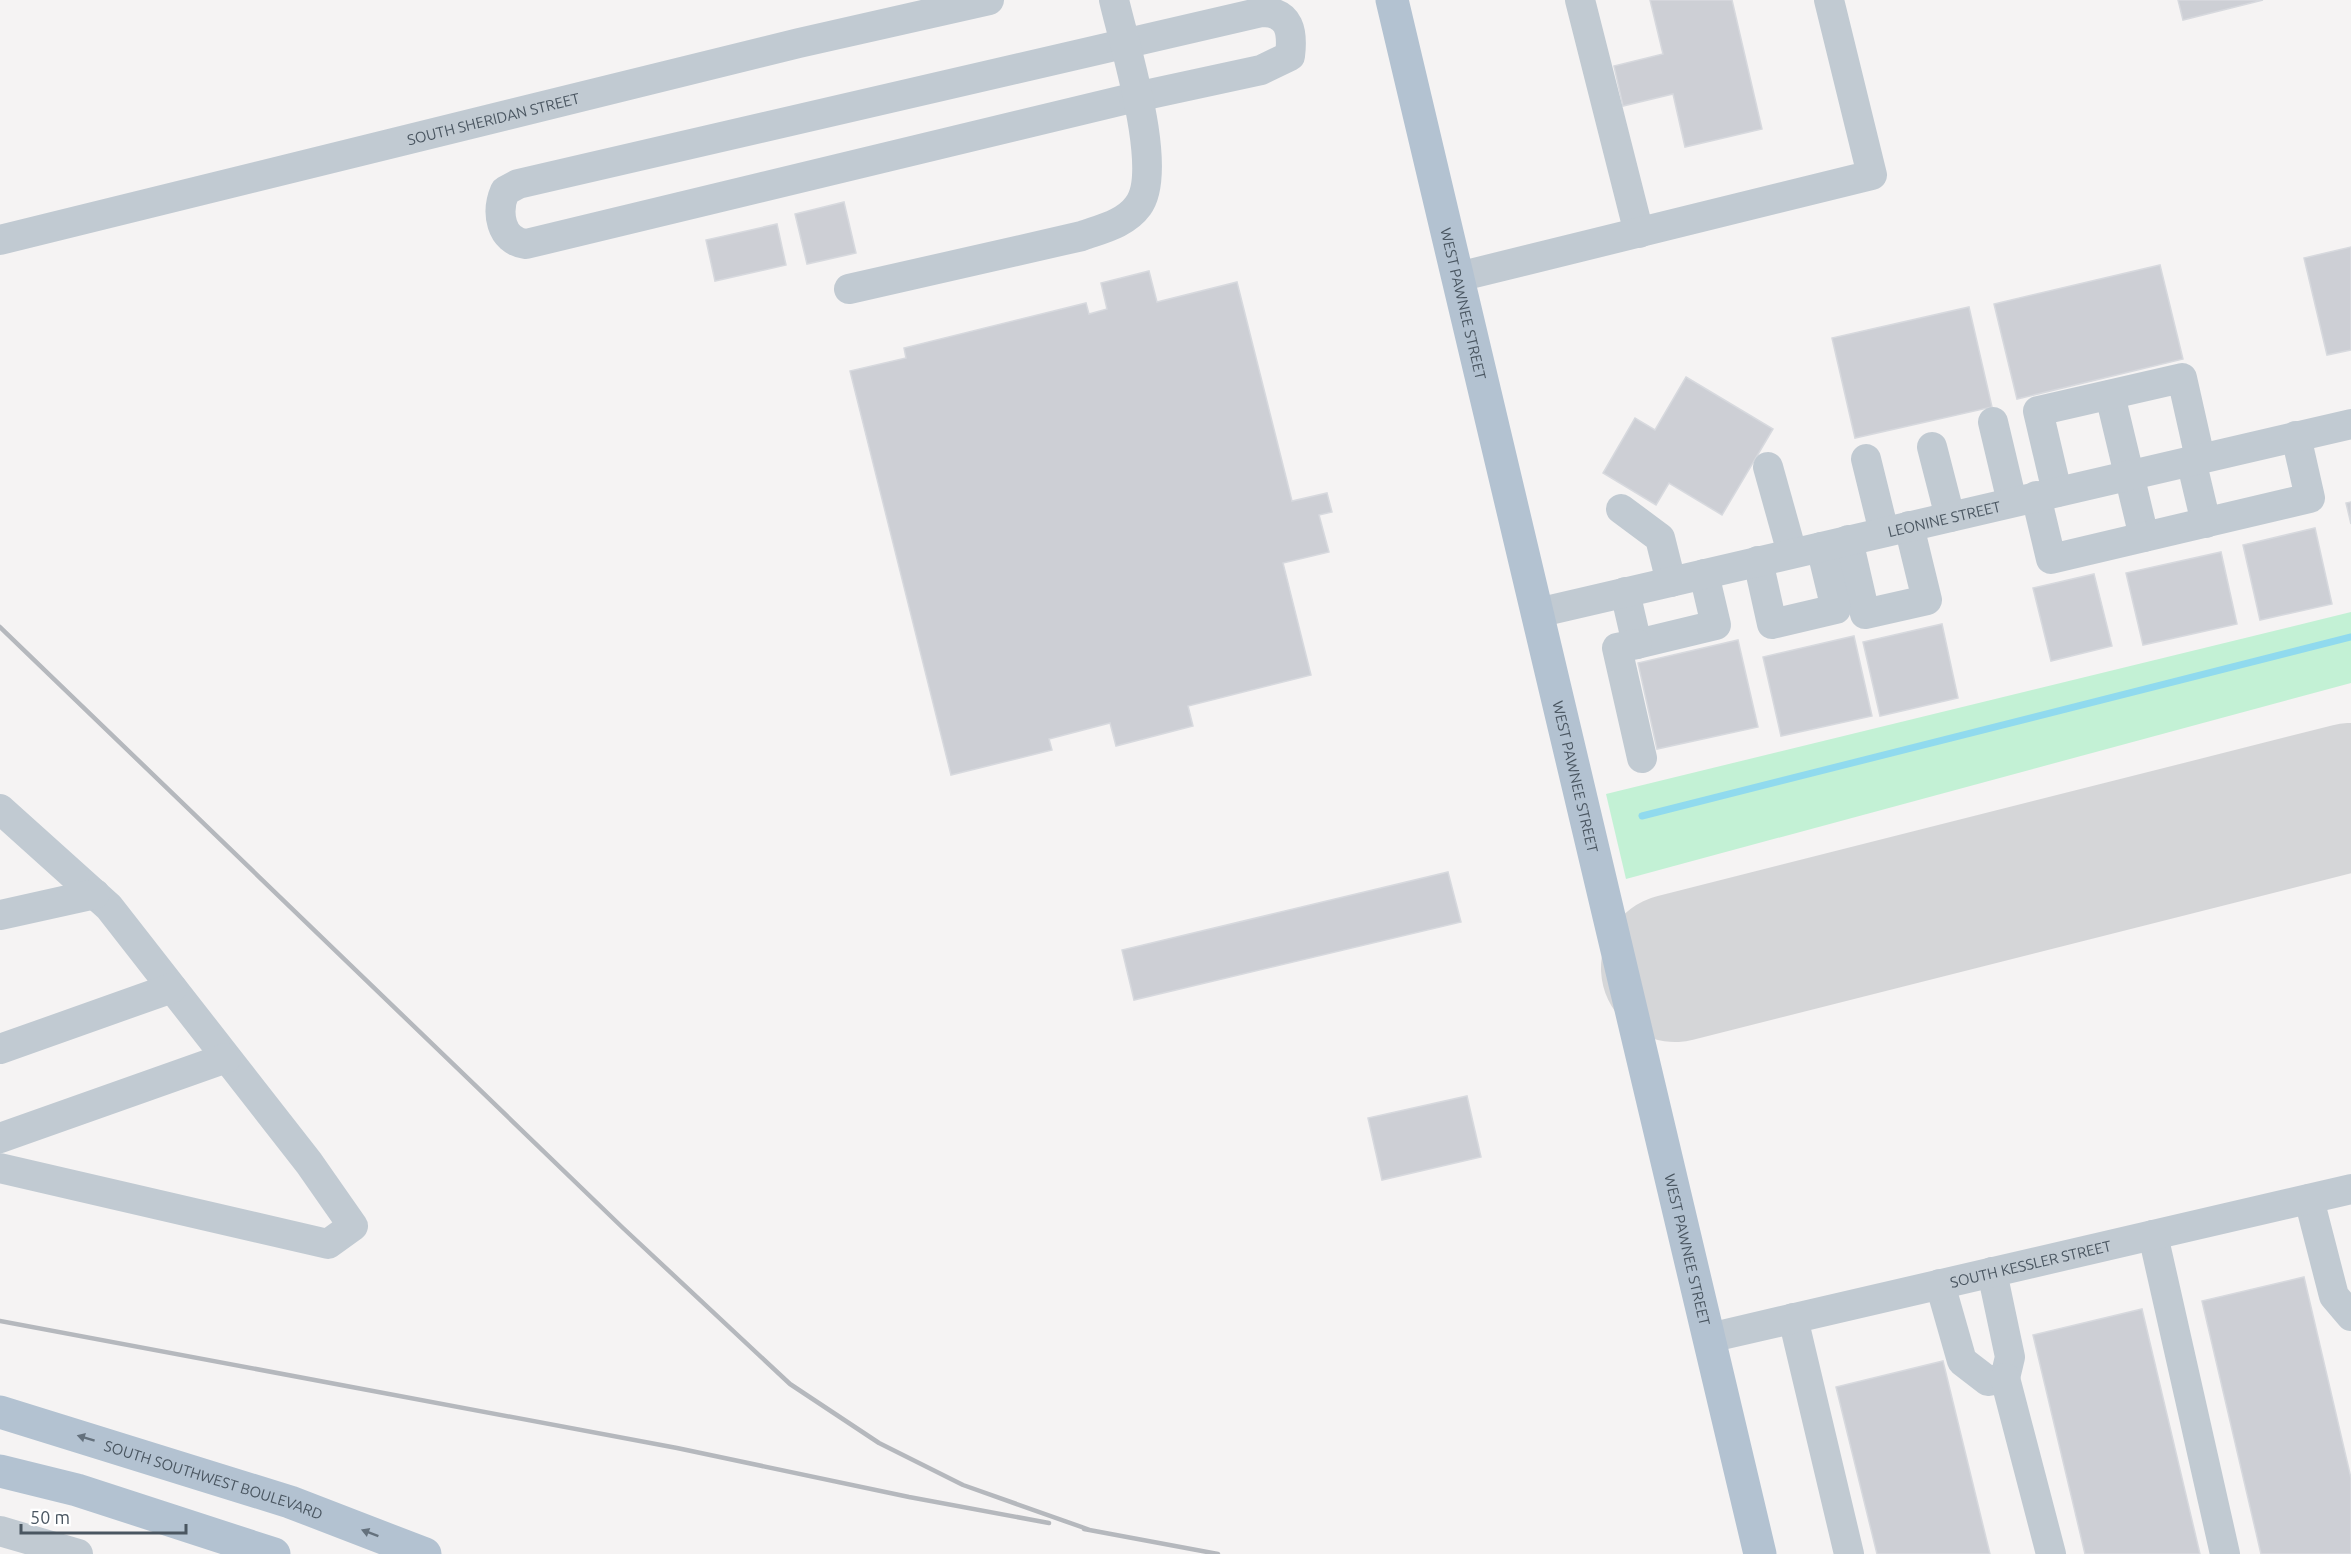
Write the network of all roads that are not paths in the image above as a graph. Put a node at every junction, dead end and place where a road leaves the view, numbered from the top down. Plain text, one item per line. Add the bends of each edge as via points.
1 (990, 0) edge
2 (1114, 0) edge
3 (1392, 0) edge
4 (1580, 0) edge
5 (1829, 0) edge
6 (1124, 43) junction
7 (1136, 97) junction
8 (1639, 233) junction
9 (0, 240) edge
10 (1458, 277) junction
11 (849, 289) dead end
12 (2110, 395) junction
13 (1993, 422) dead end
14 (2351, 424) edge
15 (2296, 436) junction
16 (1932, 447) dead end
17 (1866, 459) dead end
18 (2195, 459) junction
19 (1768, 467) dead end
20 (2129, 475) junction
21 (2035, 497) junction
22 (1621, 509) dead end
23 (1950, 517) junction
24 (2206, 523) junction
25 (1896, 529) junction
26 (2144, 537) junction
27 (1835, 544) junction
28 (1792, 553) junction
29 (1758, 561) junction
30 (1704, 574) junction
31 (1671, 582) junction
32 (1625, 592) junction
33 (1537, 613) junction
34 (1637, 644) junction
35 (1641, 758) dead end
36 (0, 808) edge
37 (94, 894) junction
38 (0, 915) edge
39 (172, 988) junction
40 (0, 1049) edge
41 (226, 1058) junction
42 (0, 1138) edge
43 (0, 1168) edge
44 (2351, 1189) edge
45 (2309, 1198) junction
46 (2153, 1235) junction
47 (1992, 1272) junction
48 (1940, 1284) junction
49 (2351, 1316) edge
50 (1793, 1318) junction
51 (1709, 1338) junction
52 (2005, 1378) junction
53 (0, 1412) edge
54 (0, 1471) edge
55 (0, 1531) edge
56 (78, 1554) edge
57 (274, 1554) edge
58 (425, 1554) edge
59 (1760, 1554) edge
60 (1849, 1554) edge
61 (2051, 1554) edge
62 (2225, 1554) edge

1 - 9 street, SOUTH SHERIDAN STREET via 799,43
2 - 6 street
3 - 10 main road, WEST PAWNEE STREET
4 - 8 street
5 - 8 street via 1872,175
6 - 7 street
6 - 7 street via 1263,12 1276,12 1286,21 1292,40 1290,56 1261,70
6 - 7 street via 518,184 505,191 499,204 502,220 506,235 514,243 526,244
7 - 11 street via 1149,174 1139,206 1116,224 1082,236
8 - 10 street
10 - 33 main road, WEST PAWNEE STREET
12 - 18 street via 2181,378
12 - 20 street
12 - 21 street via 2038,411
13 - 21 street
14 - 15 street, LEONINE STREET
15 - 18 street, LEONINE STREET
15 - 24 street via 2310,498
16 - 23 street
17 - 25 street
18 - 20 street, LEONINE STREET
18 - 24 street
19 - 28 street
20 - 21 street, LEONINE STREET
20 - 26 street
21 - 23 street, LEONINE STREET
21 - 26 street via 2051,559
22 - 31 street via 1660,538
23 - 25 street, LEONINE STREET
24 - 26 street
25 - 27 street, LEONINE STREET
25 - 27 street via 1927,600 1865,614
27 - 28 street, LEONINE STREET
27 - 29 street via 1836,609 1772,624
28 - 29 street, LEONINE STREET
29 - 30 street, LEONINE STREET
30 - 31 street, LEONINE STREET
30 - 34 street via 1716,625
31 - 32 street, LEONINE STREET
32 - 33 street, LEONINE STREET
32 - 34 street
33 - 51 main road, WEST PAWNEE STREET
34 - 35 street via 1617,648
36 - 37 street
37 - 38 street
37 - 39 street via 109,906
39 - 40 street
39 - 41 street
41 - 42 street
41 - 43 street via 353,1226 328,1244
44 - 45 street, SOUTH KESSLER STREET
45 - 46 street, SOUTH KESSLER STREET
45 - 49 street via 2334,1296
46 - 47 street, SOUTH KESSLER STREET
46 - 62 street
47 - 48 street, SOUTH KESSLER STREET
47 - 52 street via 2010,1357
48 - 50 street, SOUTH KESSLER STREET
48 - 52 street via 1962,1361 1988,1381
50 - 51 street, SOUTH KESSLER STREET
50 - 60 street
51 - 59 main road, WEST PAWNEE STREET
52 - 61 street
58 -> 53 main road, SOUTH SOUTHWEST BOULEVARD via 290,1503
54 - 57 main road via 77,1490
55 - 56 street

